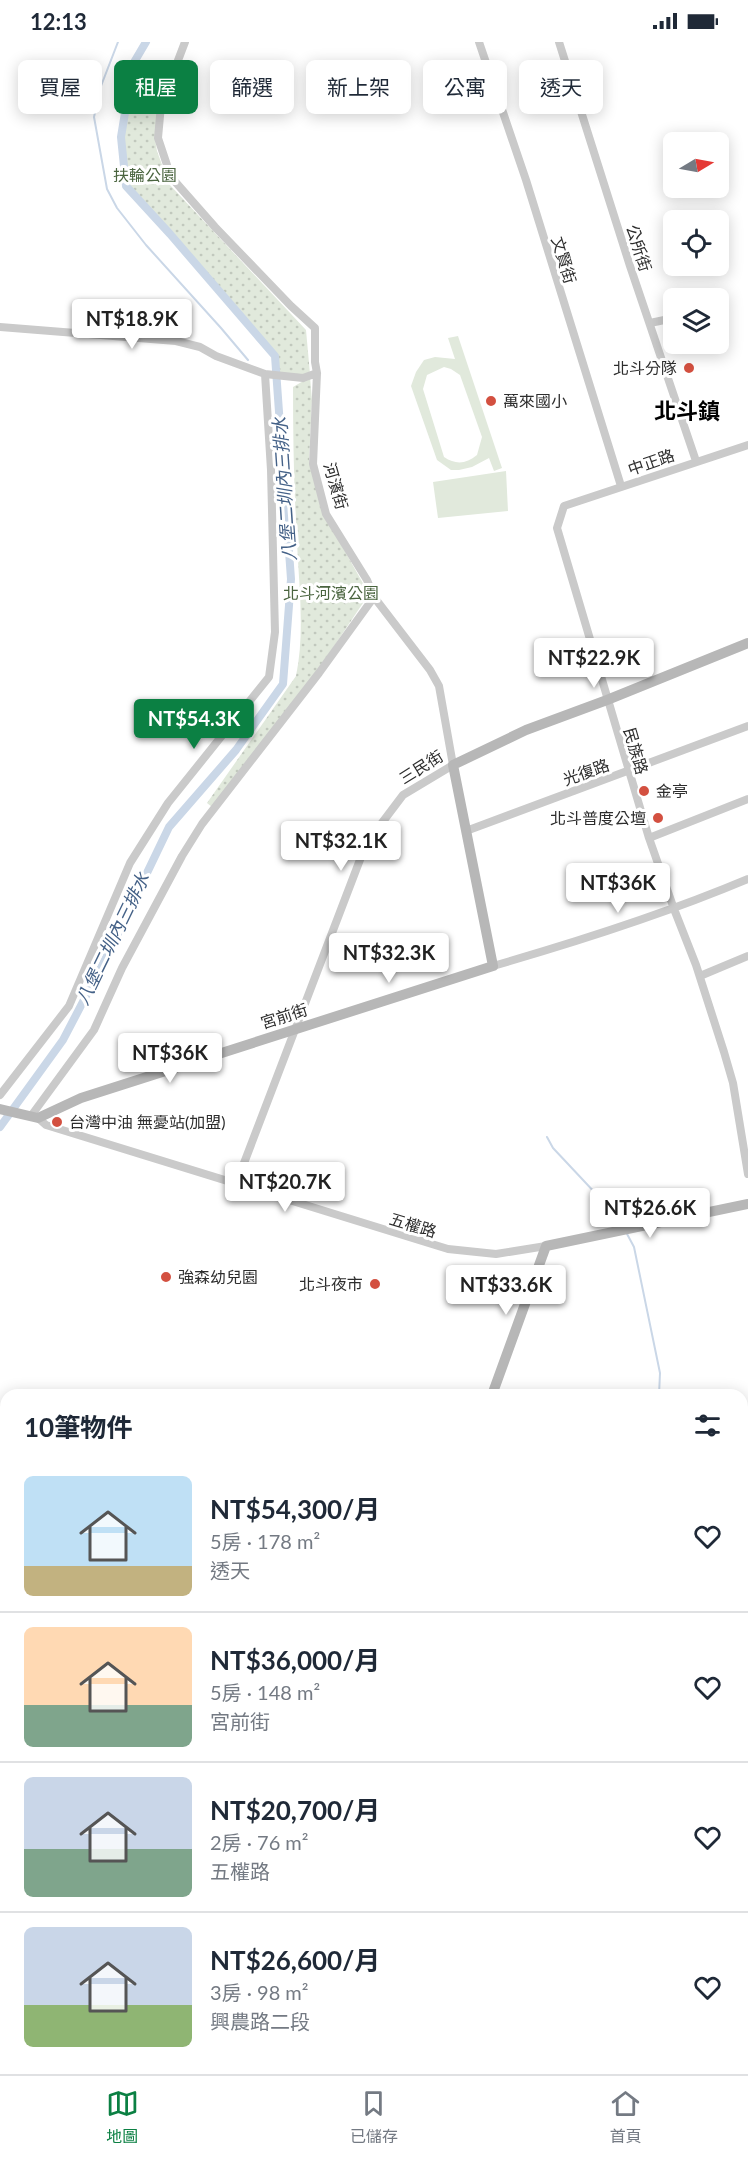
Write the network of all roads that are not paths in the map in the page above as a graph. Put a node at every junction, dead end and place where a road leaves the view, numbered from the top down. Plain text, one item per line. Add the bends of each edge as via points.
1 (185, 42) edge
2 (479, 42) edge
3 (559, 42) edge
4 (663, 320) edge
5 (650, 323) junction
6 (0, 327) edge
7 (317, 373) junction
8 (265, 374) junction
9 (748, 445) edge
10 (696, 461) junction
11 (621, 486) junction
12 (564, 506) joint
13 (374, 597) junction
14 (748, 643) edge
15 (607, 700) junction
16 (748, 726) edge
17 (453, 765) junction
18 (628, 771) junction
19 (748, 799) edge
20 (466, 831) junction
21 (649, 838) junction
22 (748, 879) edge
23 (674, 909) junction
24 (748, 956) edge
25 (494, 966) junction
26 (700, 976) junction
27 (294, 1029) junction
28 (0, 1095) edge
29 (0, 1109) edge
30 (32, 1116) junction
31 (748, 1174) edge
32 (236, 1184) junction
33 (748, 1204) edge
34 (546, 1246) junction
35 (494, 1389) edge

1 - 7 street, 河濱街 via 161,105 158,138 171,177 315,328
2 - 11 street, 文賢街
3 - 5 street, 公所街
4 - 5 street
5 - 10 street, 公所街
6 - 8 street via 176,341
7 - 8 street via 303,378
7 - 13 street, 河濱街 via 313,465 327,514
8 - 28 street via 275,632 269,677 168,803 130,863 69,1006
9 - 10 street, 中正路
10 - 11 street, 中正路
11 - 12 street, 中正路
12 - 15 street, 民族路 via 557,528
13 - 17 street, 河濱街 via 439,686
13 - 30 street via 202,824 122,969 94,1030
14 - 15 street, 三民街
15 - 17 street, 三民街 via 526,730
15 - 18 street, 民族路
16 - 18 street, 光復路
17 - 20 street, 河濱街
17 - 27 street, 三民街 via 403,795 366,844
18 - 20 street, 光復路
18 - 21 street, 民族路
19 - 21 street
20 - 25 street, 河濱街
21 - 23 street, 民族路
22 - 23 street, 宮前街
23 - 25 street, 宮前街
23 - 26 street, 民族路
24 - 26 street
25 - 27 street, 宮前街
26 - 31 street, 民族路 via 733,1083
27 - 30 street, 宮前街
27 - 32 street, 三民街
29 - 30 street
30 - 32 street, 五權路 via 46,1125
32 - 34 street, 五權路 via 448,1249 496,1254
33 - 34 street
34 - 35 street

